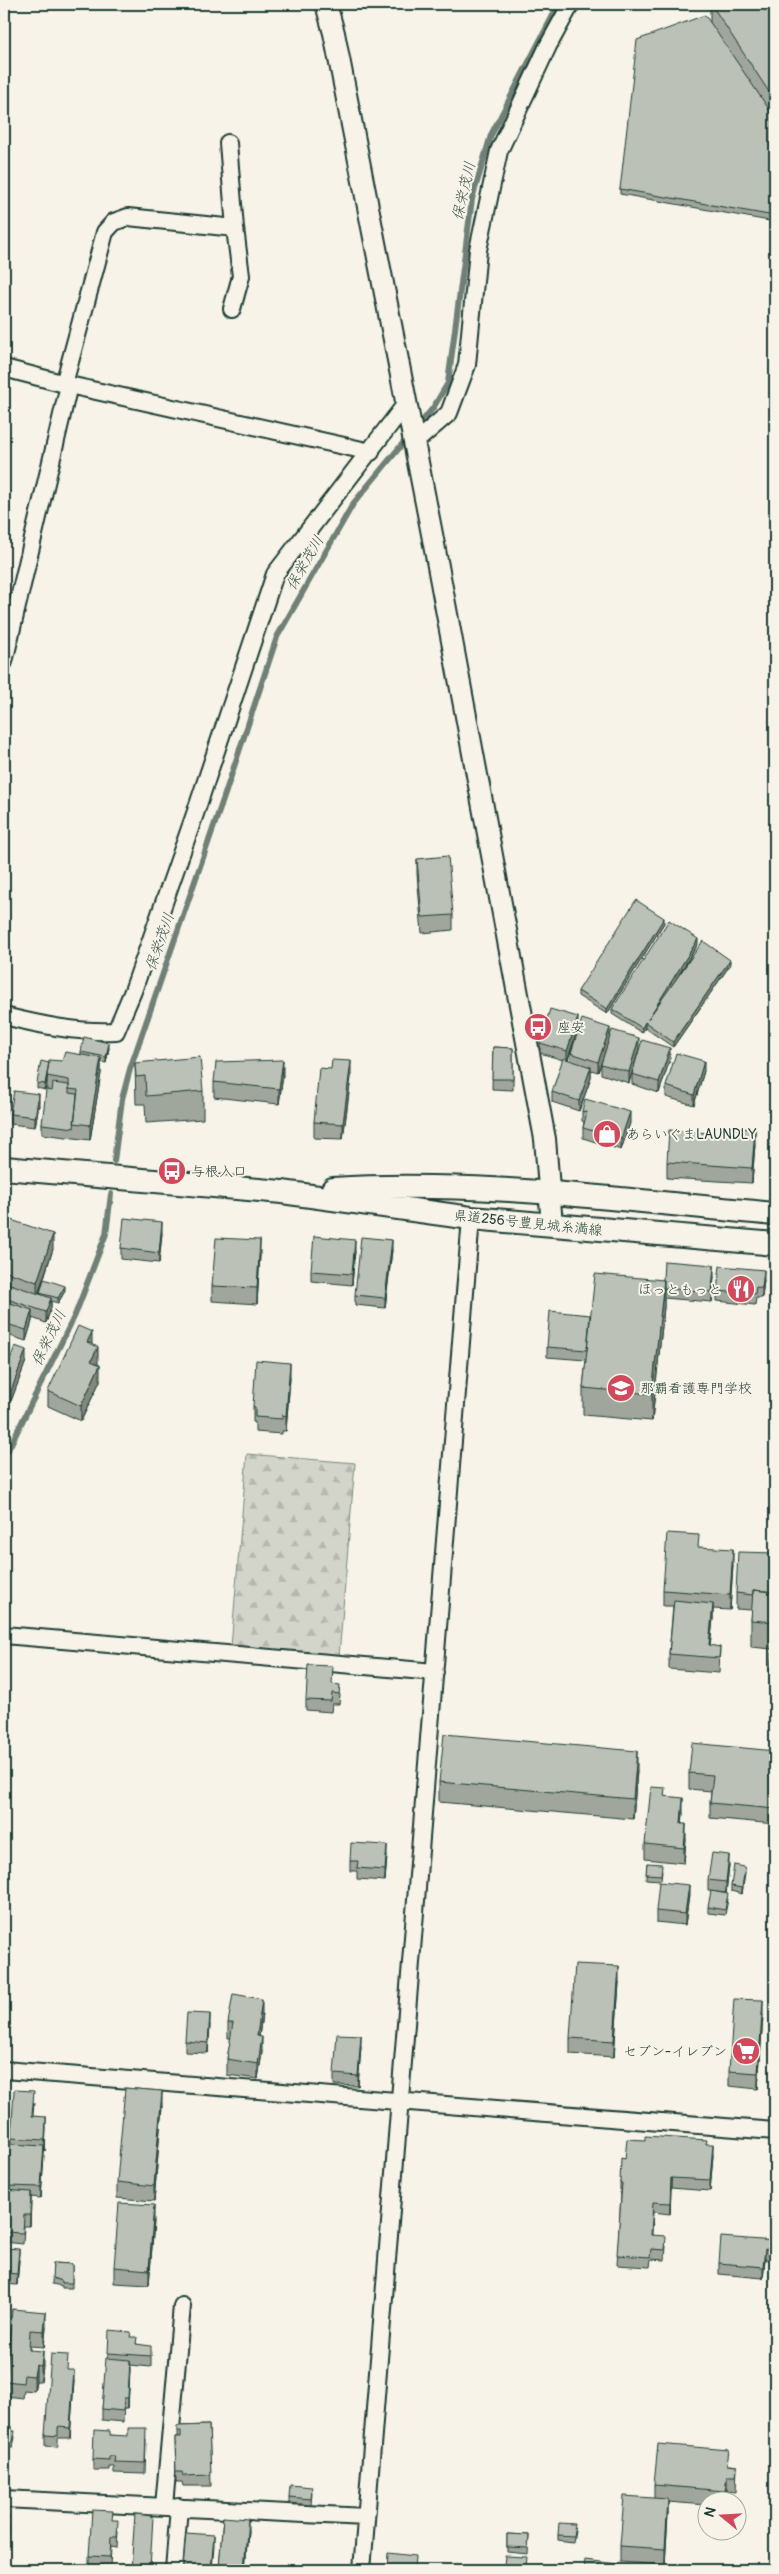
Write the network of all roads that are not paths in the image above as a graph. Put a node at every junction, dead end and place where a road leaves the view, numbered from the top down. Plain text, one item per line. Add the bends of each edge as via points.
1 (326, 4) edge
2 (571, 4) edge
3 (228, 143) dead end
4 (236, 228) junction
5 (232, 308) dead end
6 (4, 368) edge
7 (67, 384) junction
8 (407, 412) junction
9 (413, 442) junction
10 (371, 452) junction
11 (4, 662) edge
12 (4, 1016) edge
13 (5, 1172) edge
14 (282, 1192) junction
15 (550, 1195) junction
16 (775, 1214) edge
17 (471, 1218) junction
18 (552, 1225) junction
19 (775, 1244) edge
20 (4, 1636) edge
21 (435, 1672) junction
22 (4, 2070) edge
23 (400, 2101) junction
24 (775, 2131) edge
25 (182, 2306) dead end
26 (4, 2498) edge
27 (171, 2507) junction
28 (366, 2517) junction
29 (174, 2570) edge
30 (362, 2570) edge

1 - 8 street
2 - 9 street via 499,151 478,250 467,365 449,413
3 - 4 street
4 - 5 street via 241,276
4 - 7 street via 128,217 114,222 105,232
6 - 7 street
7 - 10 street
7 - 11 street
8 - 9 street
8 - 10 street
9 - 15 street via 545,1139
10 - 12 street via 275,574 134,991 116,1031 94,1032 47,1026
13 - 14 main road, 県道256号豊見城糸満線
14 - 15 main road, 県道256号豊見城糸満線 via 397,1185
14 - 17 main road, 県道256号豊見城糸満線
15 - 16 main road, 県道256号豊見城糸満線
15 - 18 street
17 - 18 main road, 県道256号豊見城糸満線
17 - 21 street
18 - 19 main road, 県道256号豊見城糸満線
20 - 21 street
21 - 23 street
22 - 23 street
23 - 24 street
23 - 28 street
25 - 27 street
26 - 27 street
27 - 28 street
27 - 29 street
28 - 30 street

